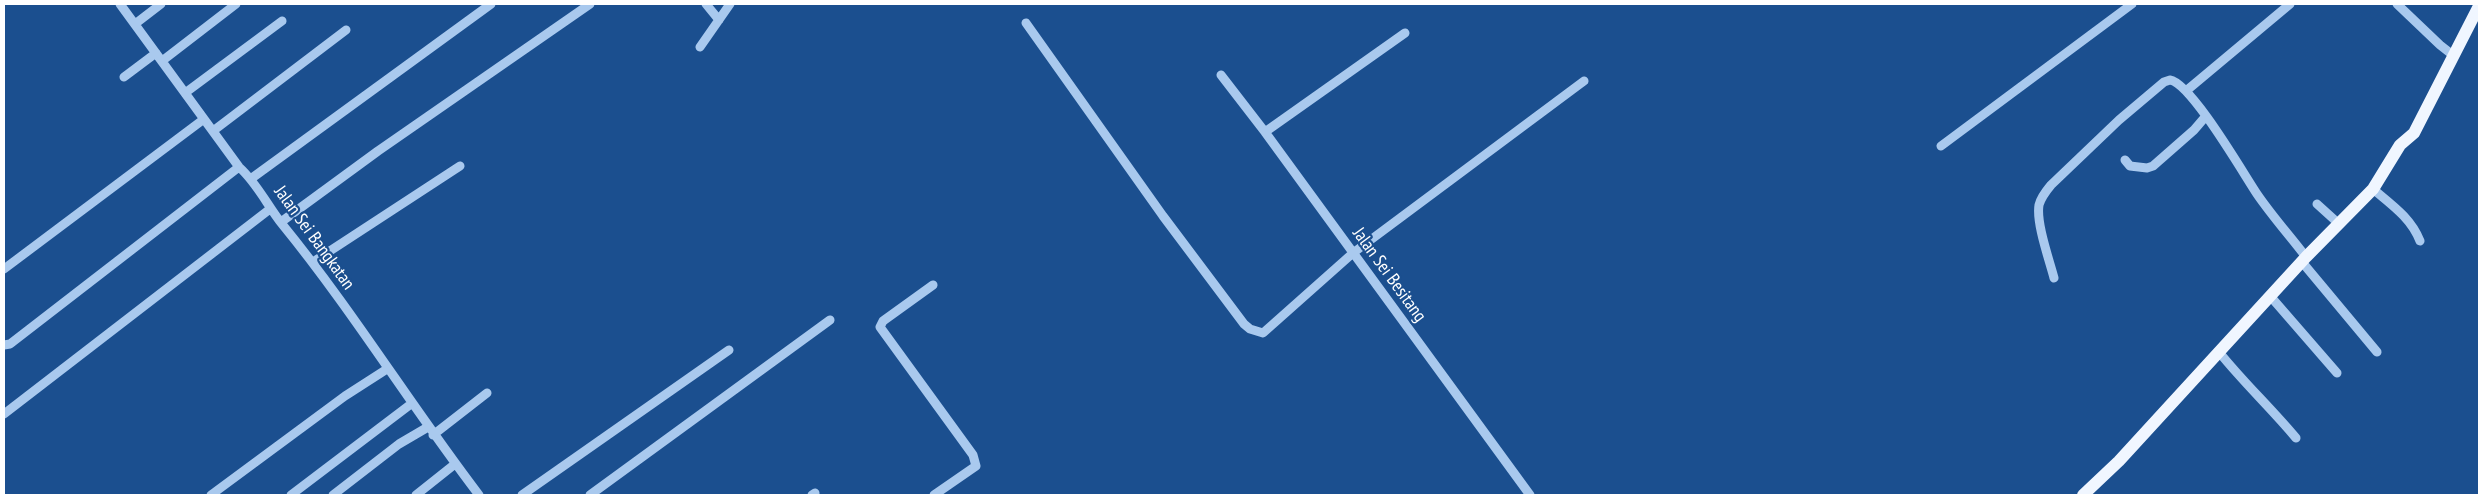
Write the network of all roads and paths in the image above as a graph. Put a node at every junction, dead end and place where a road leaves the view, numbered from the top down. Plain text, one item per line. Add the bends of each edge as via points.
1 (120, 4) edge
2 (161, 4) edge
3 (236, 4) edge
4 (491, 4) edge
5 (590, 4) edge
6 (706, 4) edge
7 (730, 4) edge
8 (2132, 4) edge
9 (2290, 4) edge
10 (2397, 4) edge
11 (2479, 6) edge
12 (719, 20) junction
13 (282, 21) dead end
14 (1026, 23) dead end
15 (134, 24) junction
16 (346, 30) dead end
17 (1405, 33) dead end
18 (700, 47) dead end
19 (156, 53) junction
20 (2454, 56) junction
21 (162, 61) junction
22 (1220, 75) dead end
23 (124, 77) dead end
24 (1584, 82) dead end
25 (2186, 91) junction
26 (185, 93) junction
27 (2206, 116) junction
28 (204, 119) junction
29 (213, 131) junction
30 (1265, 132) junction
31 (1941, 146) dead end
32 (2125, 160) dead end
33 (460, 166) dead end
34 (239, 167) junction
35 (252, 178) junction
36 (2373, 189) junction
37 (2317, 204) dead end
38 (270, 209) junction
39 (281, 222) junction
40 (2338, 223) junction
41 (2420, 241) dead end
42 (1353, 253) junction
43 (2304, 260) junction
44 (313, 262) junction
45 (4, 269) edge
46 (2054, 278) dead end
47 (933, 285) dead end
48 (2271, 297) junction
49 (830, 320) dead end
50 (4, 346) edge
51 (729, 350) dead end
52 (2218, 352) junction
53 (2377, 352) dead end
54 (387, 369) junction
55 (2337, 373) dead end
56 (487, 393) dead end
57 (411, 404) junction
58 (4, 414) edge
59 (431, 431) junction
60 (2296, 438) dead end
61 (455, 464) junction
62 (211, 495) edge
63 (292, 495) edge
64 (333, 495) edge
65 (416, 495) edge
66 (479, 495) edge
67 (522, 495) edge
68 (590, 495) edge
69 (934, 495) edge
70 (1530, 495) edge
71 (2083, 495) edge

1 - 15 street, Jalan Sei Bangkatan
2 - 15 street
3 - 21 street
4 - 35 street
5 - 39 street
6 - 12 street
7 - 12 street
8 - 31 street
9 - 25 street
10 - 20 street
11 - 20 main road
12 - 18 street
13 - 26 street
14 - 42 street via 1163,216 1250,329 1266,332
15 - 19 street, Jalan Sei Bangkatan
16 - 29 street
17 - 30 street
19 - 21 street, Jalan Sei Bangkatan
19 - 23 street
20 - 36 main road via 2414,133 2400,145
21 - 26 street, Jalan Sei Bangkatan
22 - 30 street, Jalan Sei Besitang
24 - 42 street
25 - 27 street
25 - 46 street via 2174,80 2164,82 2119,120 2042,195 2040,221
26 - 28 street, Jalan Sei Bangkatan
27 - 32 street via 2153,166 2130,166
27 - 43 street
28 - 29 street, Jalan Sei Bangkatan
28 - 45 street
29 - 34 street, Jalan Sei Bangkatan
30 - 42 street, Jalan Sei Besitang
33 - 44 street
34 - 35 street, Jalan Sei Bangkatan
34 - 50 street
35 - 38 street, Jalan Sei Bangkatan
36 - 40 main road
36 - 41 street via 2404,215
37 - 40 street
38 - 39 street, Jalan Sei Bangkatan
38 - 58 street
39 - 44 street, Jalan Sei Bangkatan
40 - 43 main road
42 - 70 street, Jalan Sei Besitang
43 - 48 main road
43 - 53 street
44 - 54 street, Jalan Sei Bangkatan
47 - 69 street via 883,321 880,327 973,455 976,464
48 - 52 main road
48 - 55 street
49 - 68 street
51 - 67 street
52 - 60 street
52 - 71 main road via 2119,462
54 - 57 street, Jalan Sei Bangkatan
54 - 62 street
56 - 59 street
57 - 59 street, Jalan Sei Bangkatan
57 - 63 street
59 - 61 street, Jalan Sei Bangkatan
59 - 64 street via 399,444
61 - 65 street
61 - 66 street, Jalan Sei Bangkatan

